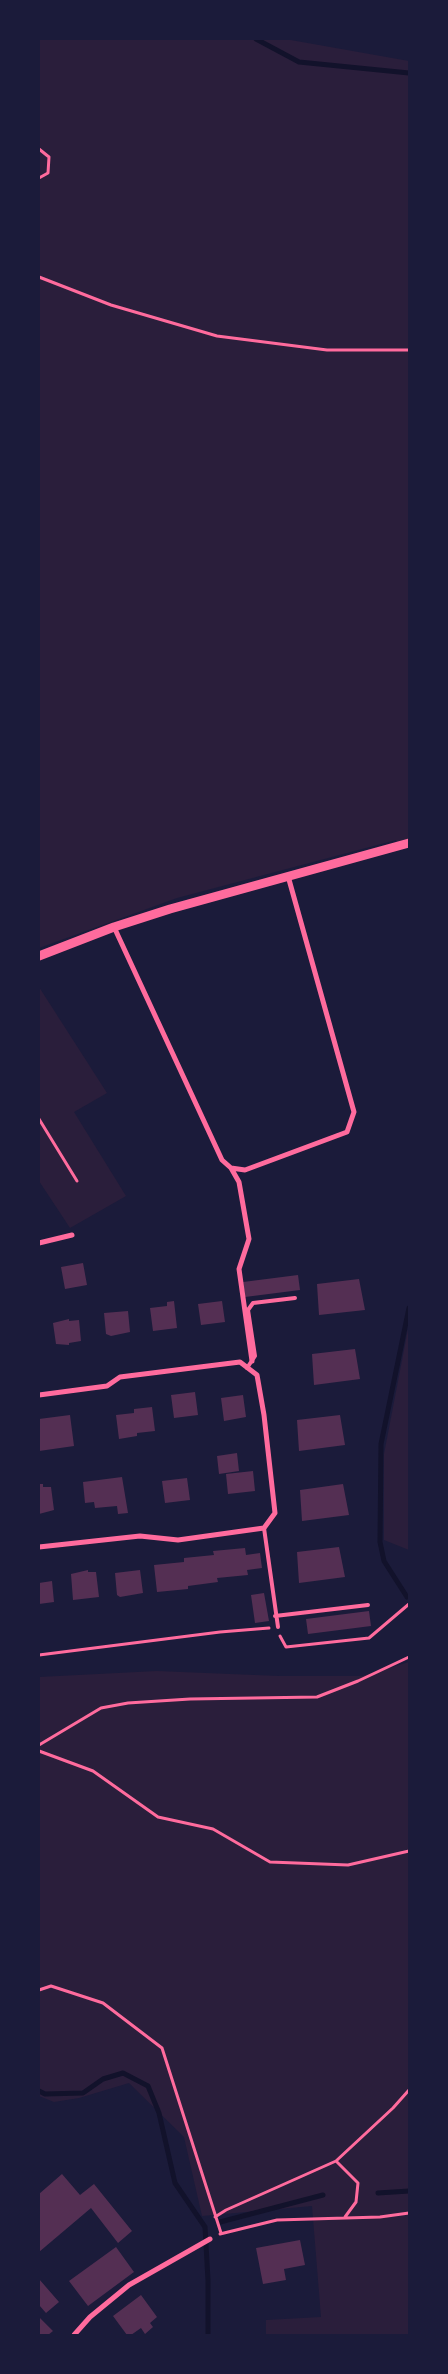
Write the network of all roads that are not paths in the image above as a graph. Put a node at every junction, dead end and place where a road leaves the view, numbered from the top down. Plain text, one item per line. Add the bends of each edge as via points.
1 (409, 843) edge
2 (288, 876) junction
3 (114, 927) junction
4 (39, 956) edge
5 (231, 1168) junction
6 (72, 1235) dead end
7 (39, 1243) edge
8 (295, 1298) dead end
9 (252, 1360) junction
10 (247, 1368) junction
11 (39, 1395) edge
12 (264, 1528) junction
13 (39, 1547) edge
14 (368, 1605) dead end
15 (275, 1616) junction
16 (278, 1627) road end
17 (210, 2239) road end
18 (74, 2335) edge

1 - 2 street
2 - 3 street
2 - 5 street via 354,1112 347,1132 245,1170
3 - 4 street
3 - 5 street via 222,1160
5 - 9 street via 239,1182 249,1239 239,1269
6 - 7 street
8 - 9 lane via 254,1303 248,1310 255,1356
9 - 10 lane
10 - 11 street via 240,1362 120,1377 107,1386
10 - 12 street via 257,1375 274,1503 274,1513
12 - 13 street via 178,1540 140,1536
12 - 15 lane
14 - 15 lane
15 - 16 lane
17 - 18 street via 129,2285

